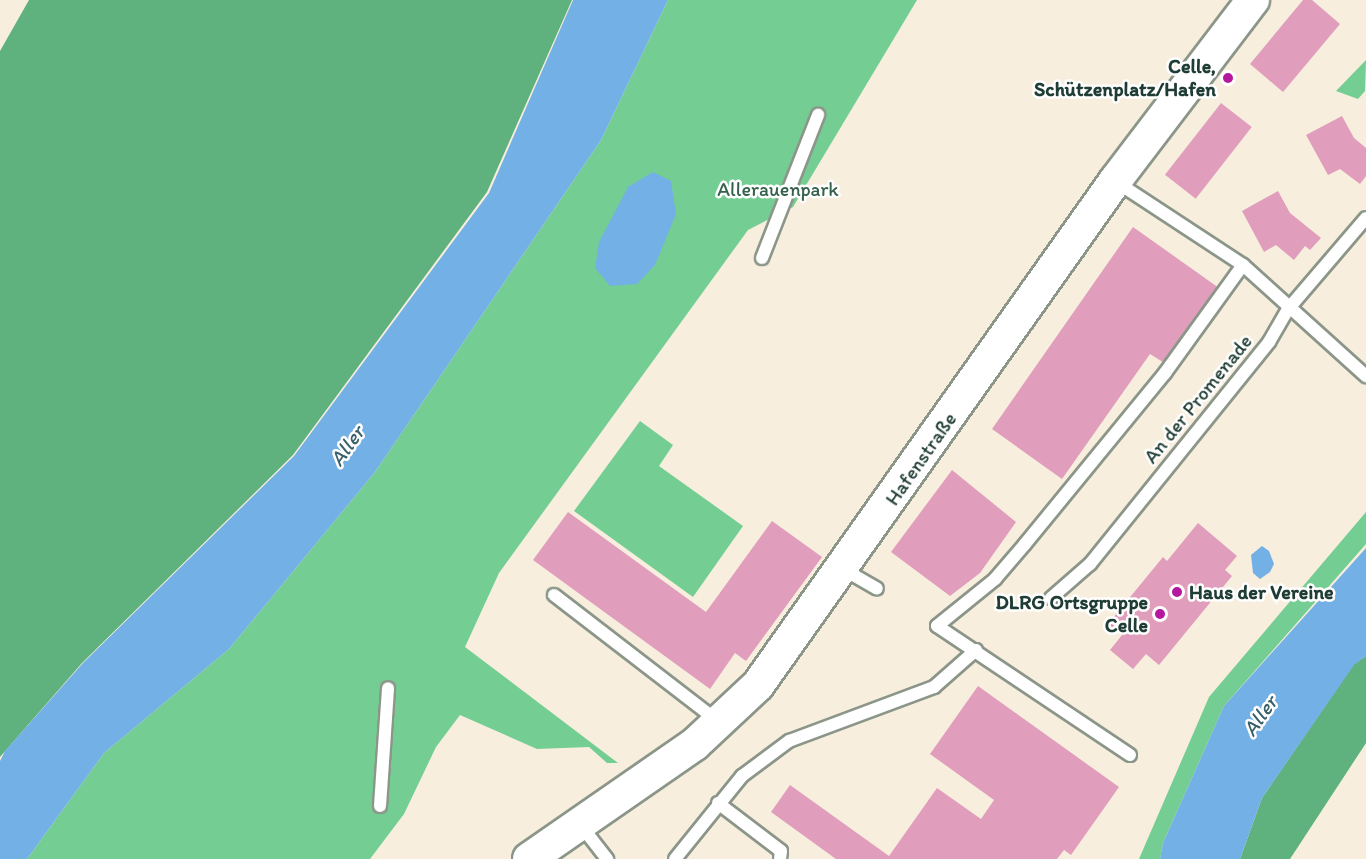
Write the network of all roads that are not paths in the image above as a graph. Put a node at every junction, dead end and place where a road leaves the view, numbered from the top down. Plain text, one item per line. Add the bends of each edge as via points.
1 (1253, 0) edge
2 (818, 115) dead end
3 (1115, 181) junction
4 (1366, 218) edge
5 (762, 258) dead end
6 (1243, 266) junction
7 (1289, 308) junction
8 (1366, 376) edge
9 (843, 569) junction
10 (877, 590) dead end
11 (554, 595) dead end
12 (1051, 598) dead end
13 (976, 650) junction
14 (388, 688) dead end
15 (720, 723) junction
16 (1130, 755) dead end
17 (718, 803) junction
18 (380, 806) dead end
19 (578, 822) junction
20 (529, 859) edge
21 (608, 859) edge
22 (675, 859) edge
23 (780, 859) edge

1 - 3 street, Hafenstraße
2 - 5 lane
3 - 6 lane
3 - 9 street, Hafenstraße
4 - 7 lane, An der Promenade
6 - 7 lane
6 - 13 lane via 1166,374 1025,544 995,579 937,626
7 - 8 lane
7 - 12 lane, An der Promenade via 1269,342 1090,564
9 - 10 lane
9 - 15 street, Hafenstraße via 765,677
11 - 15 lane
13 - 16 lane
13 - 17 lane via 934,687 789,741 742,776
14 - 18 lane
15 - 19 street, Hafenstraße via 634,787
17 - 22 lane
17 - 23 lane via 781,850
19 - 20 street, Hafenstraße
19 - 21 lane

